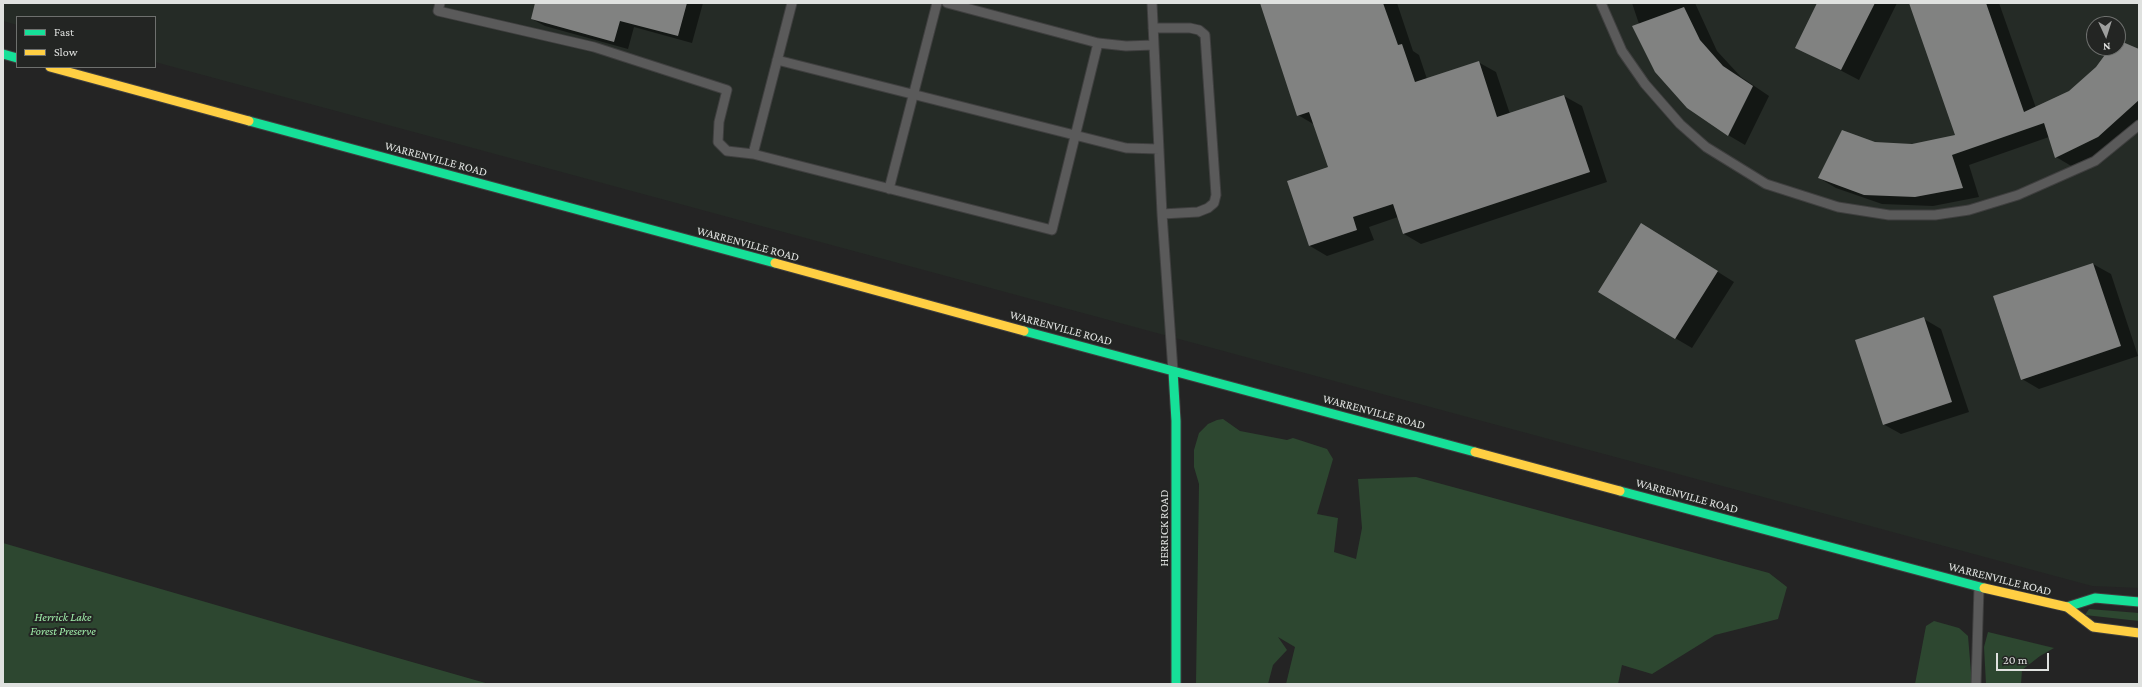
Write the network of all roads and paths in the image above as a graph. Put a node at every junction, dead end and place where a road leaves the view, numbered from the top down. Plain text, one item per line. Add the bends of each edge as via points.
1 (440, 3) edge
2 (792, 3) edge
3 (937, 3) edge
4 (947, 3) edge
5 (1152, 3) edge
6 (1600, 3) edge
7 (1153, 28) junction
8 (1098, 43) junction
9 (1154, 45) junction
10 (3, 54) edge
11 (16, 58) edge
12 (777, 60) junction
13 (54, 68) edge
14 (914, 94) junction
15 (2139, 125) edge
16 (1076, 136) junction
17 (1159, 149) junction
18 (753, 154) junction
19 (889, 189) junction
20 (1162, 214) junction
21 (1174, 371) junction
22 (1979, 587) junction
23 (2139, 602) edge
24 (2067, 607) junction
25 (2139, 633) edge
26 (1176, 684) edge
27 (1976, 684) edge

1 - 18 lane via 438,10 594,47 727,90 718,122 718,142 726,151
2 - 12 lane
3 - 14 lane
4 - 8 lane
5 - 7 lane
6 - 15 lane via 1622,51 1645,84 1680,124 1706,147 1766,184 1838,207 1889,215 1935,215 1969,210 2018,195 2095,161
7 - 9 lane
7 - 20 lane via 1190,28 1205,35 1216,195 1214,203 1198,212
8 - 9 lane
8 - 16 lane
9 - 17 lane
10 - 11 main road
12 - 14 lane
12 - 18 lane
13 - 21 main road, WARRENVILLE ROAD
14 - 16 lane
14 - 19 lane
16 - 17 lane via 1126,148
16 - 19 lane via 1052,230
17 - 20 lane
18 - 19 lane
20 - 21 lane
21 - 22 main road, WARRENVILLE ROAD
21 - 26 main road, HERRICK ROAD
22 - 24 main road, WARRENVILLE ROAD
22 - 27 lane
23 - 24 main road via 2095,598
24 - 25 main road, WARRENVILLE ROAD via 2093,627

